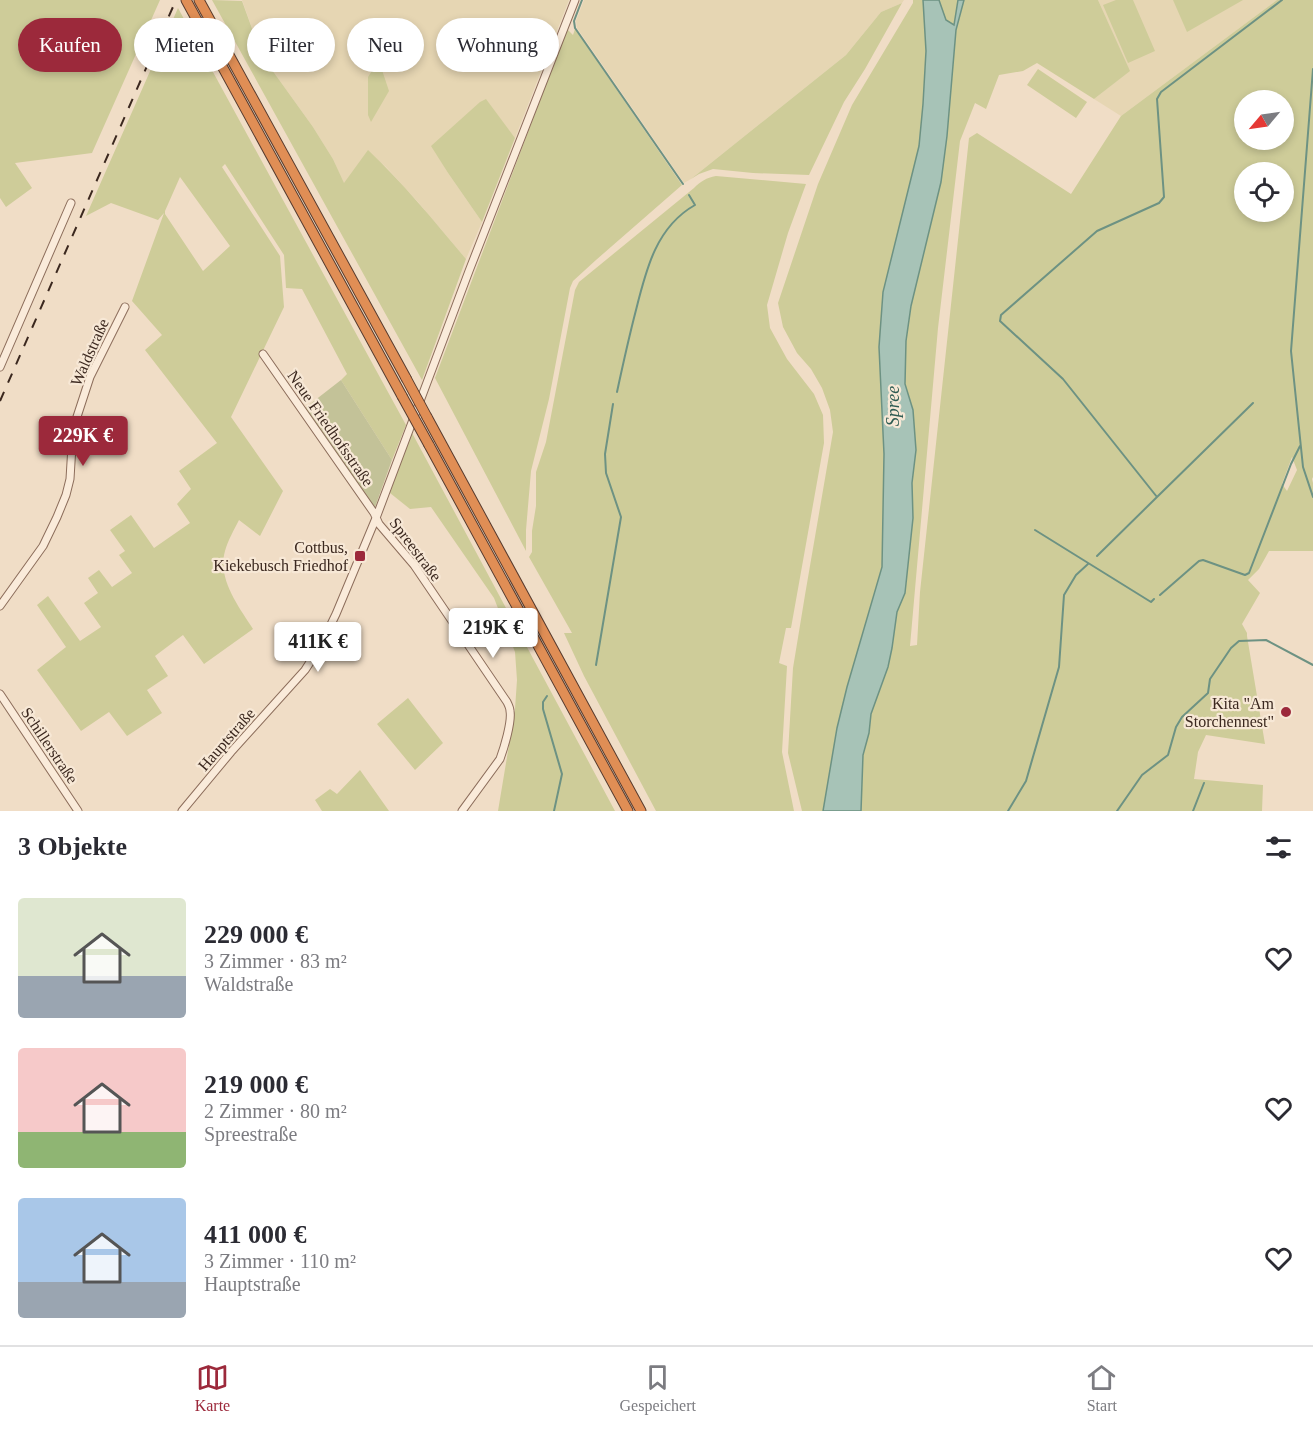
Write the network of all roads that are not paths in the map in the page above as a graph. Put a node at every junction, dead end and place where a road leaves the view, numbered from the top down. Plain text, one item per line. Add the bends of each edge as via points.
1 (186, 0) edge
2 (199, 0) edge
3 (575, 0) edge
4 (71, 203) dead end
5 (125, 307) dead end
6 (263, 354) dead end
7 (0, 367) edge
8 (376, 518) junction
9 (0, 606) edge
10 (0, 694) edge
11 (78, 811) edge
12 (182, 811) edge
13 (462, 811) edge
14 (628, 811) edge
15 (641, 811) edge

1 - 14 highway, bridge
2 - 15 highway, bridge
3 - 8 street, Hauptstraße
4 - 7 street
5 - 9 street, Waldstraße via 90,377 74,429 70,479 57,517 43,546
6 - 8 street, Neue Friedhofsstraße
8 - 12 street, Hauptstraße via 313,658
8 - 13 street, Spreestraße via 414,565 510,710 500,759
10 - 11 street, Schillerstraße

